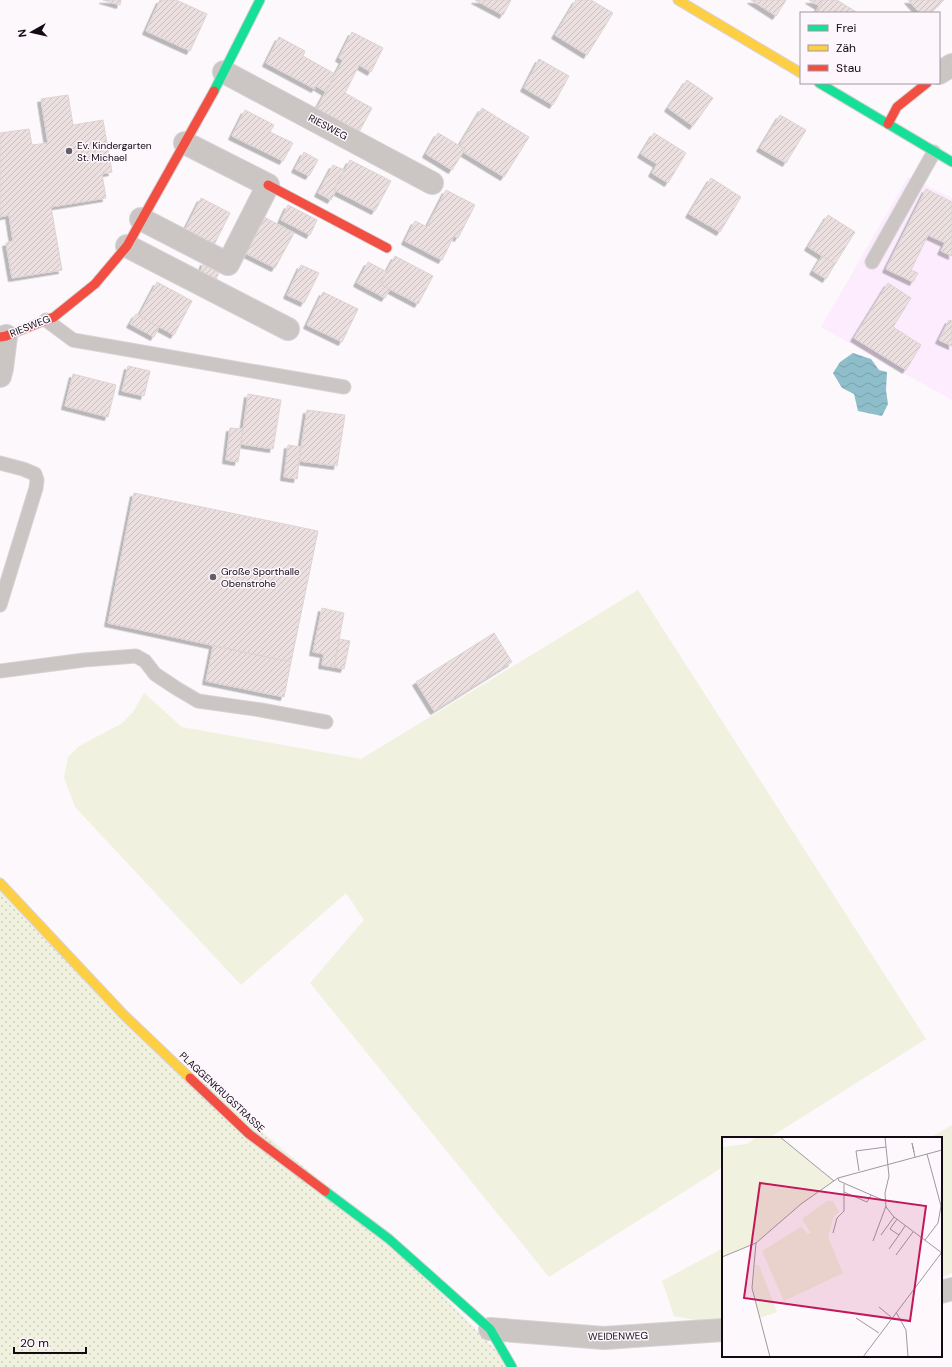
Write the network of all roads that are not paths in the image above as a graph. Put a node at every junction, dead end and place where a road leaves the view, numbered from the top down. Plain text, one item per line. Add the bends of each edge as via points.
1 (260, 0) edge
2 (678, 0) edge
3 (952, 65) edge
4 (224, 72) junction
5 (800, 72) edge
6 (940, 72) edge
7 (821, 84) edge
8 (926, 84) edge
9 (888, 124) junction
10 (185, 143) junction
11 (934, 152) junction
12 (952, 162) edge
13 (432, 183) dead end
14 (268, 186) junction
15 (141, 219) junction
16 (127, 246) junction
17 (387, 248) dead end
18 (872, 262) dead end
19 (46, 320) junction
20 (288, 329) dead end
21 (3, 336) edge
22 (0, 376) edge
23 (344, 386) dead end
24 (0, 463) edge
25 (0, 605) edge
26 (0, 671) edge
27 (326, 722) dead end
28 (0, 883) edge
29 (952, 1288) edge
30 (942, 1292) edge
31 (490, 1330) junction
32 (722, 1330) edge
33 (512, 1367) edge

1 - 4 street, RIESWEG
2 - 5 street
3 - 6 street
4 - 10 street, RIESWEG
4 - 13 street, RIESWEG
7 - 9 street
8 - 9 street via 897,106
9 - 11 street
10 - 14 street
10 - 15 street, RIESWEG
11 - 12 street
11 - 18 lane
14 - 15 street via 228,264
14 - 17 street
15 - 16 street, RIESWEG
16 - 19 street, RIESWEG via 95,284 54,317
16 - 20 street
19 - 21 street, RIESWEG
19 - 23 lane via 73,340
21 - 22 street
24 - 25 lane via 34,474 37,480
26 - 27 lane via 136,656 156,674 198,701
28 - 31 street, PLAGGENKRUGSTRASSE via 124,1015 249,1134 389,1239
29 - 30 street
31 - 32 street, WEIDENWEG via 604,1338
31 - 33 street, PLAGGENKRUGSTRASSE

